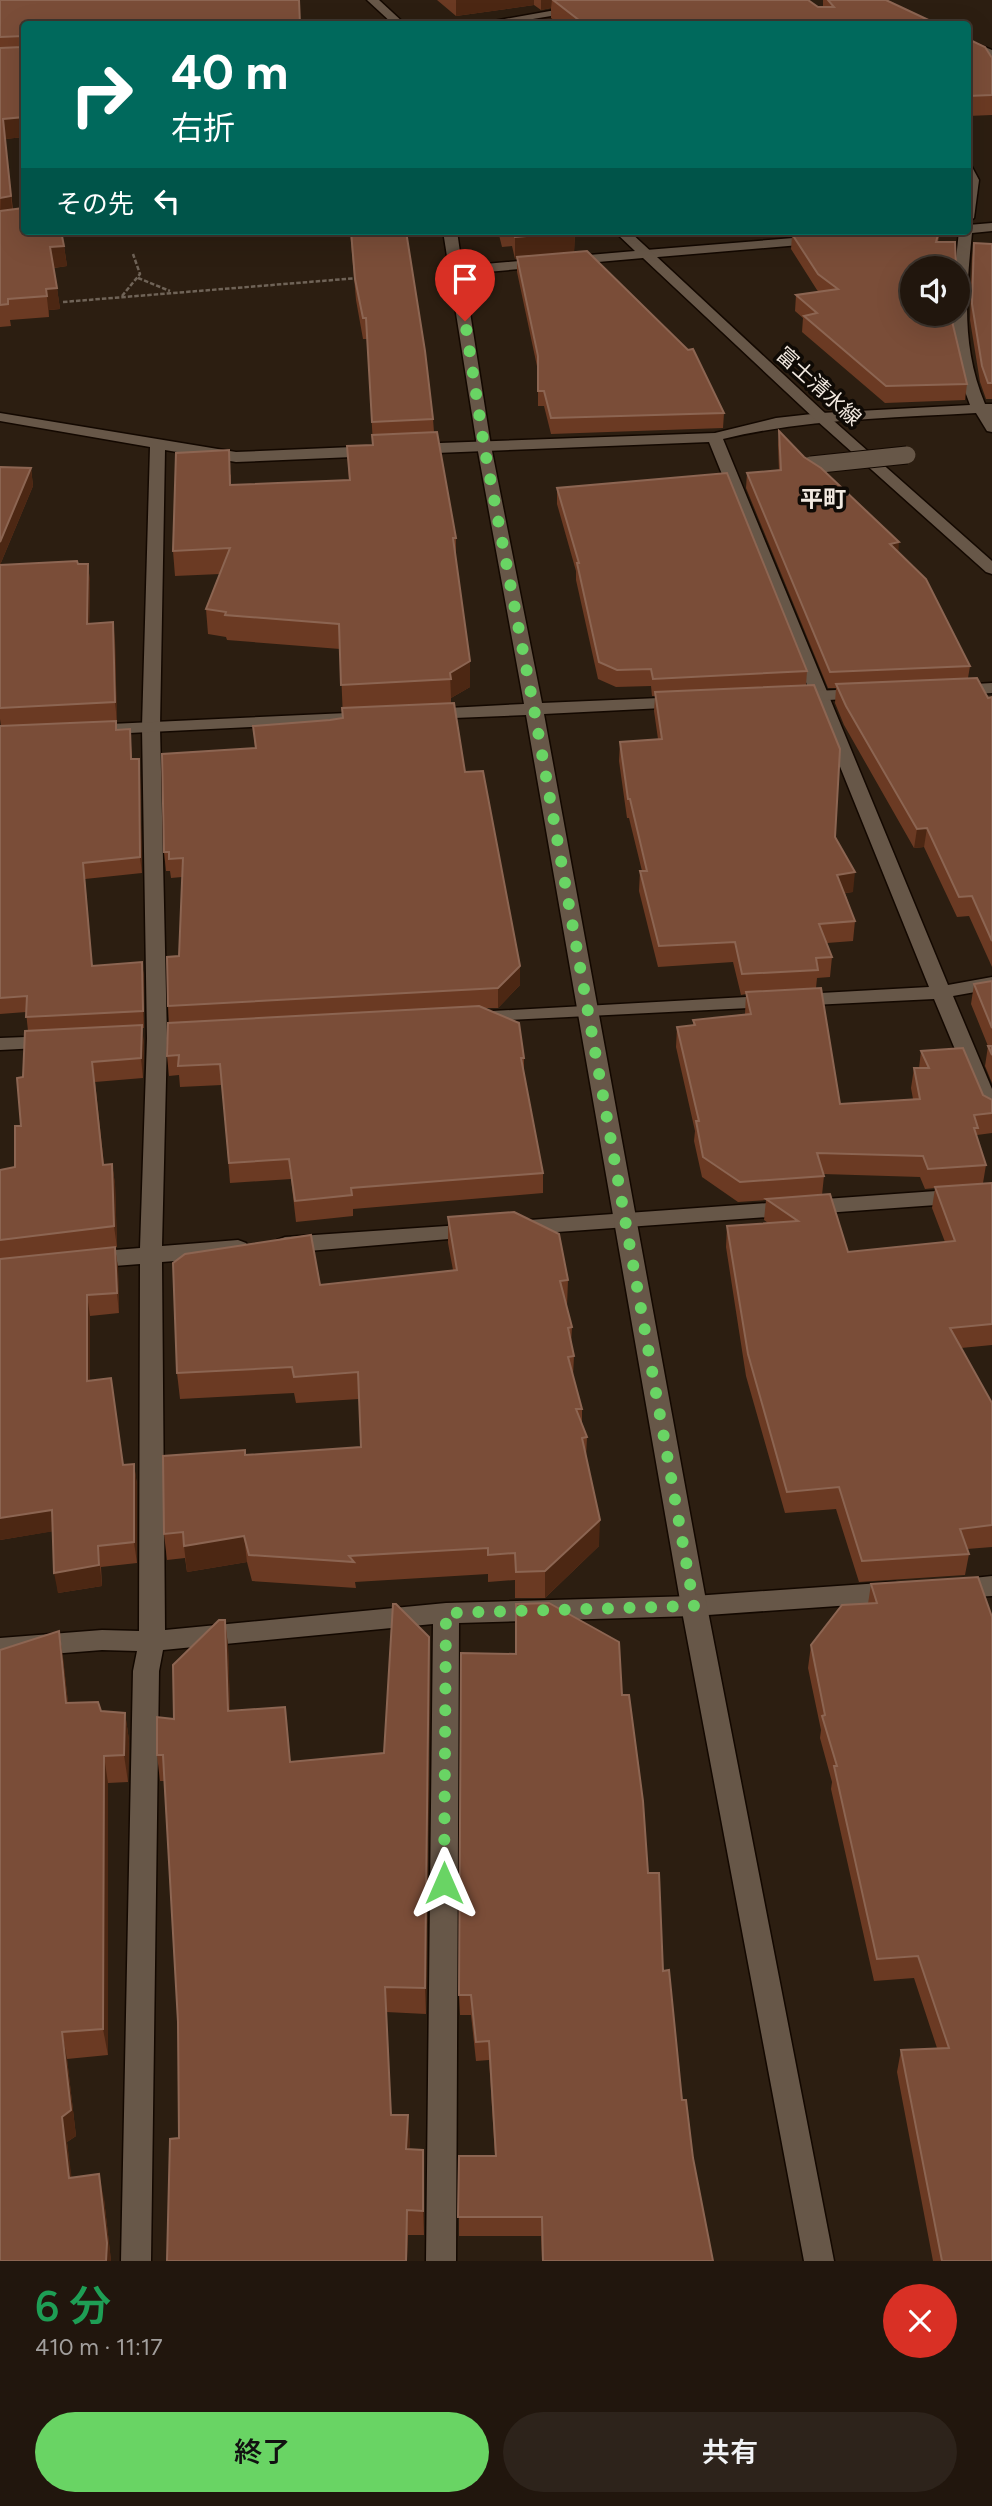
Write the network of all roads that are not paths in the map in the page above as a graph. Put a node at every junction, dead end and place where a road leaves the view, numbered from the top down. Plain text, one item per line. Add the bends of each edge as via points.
1 (373, 0) edge
2 (596, 6) edge
3 (396, 21) edge
4 (503, 21) edge
5 (971, 44) edge
6 (992, 54) edge
7 (971, 176) edge
8 (971, 195) edge
9 (992, 227) edge
10 (971, 230) edge
11 (451, 235) edge
12 (625, 235) edge
13 (966, 235) edge
14 (832, 239) edge
15 (646, 254) junction
16 (457, 271) junction
17 (985, 408) edge
18 (0, 417) edge
19 (821, 417) junction
20 (992, 428) edge
21 (715, 437) junction
22 (158, 443) junction
23 (484, 446) junction
24 (907, 455) dead end
25 (811, 465) edge
26 (992, 569) edge
27 (992, 688) edge
28 (938, 690) edge
29 (885, 693) edge
30 (818, 696) junction
31 (777, 698) edge
32 (696, 702) edge
33 (534, 709) junction
34 (411, 715) edge
35 (384, 716) edge
36 (151, 727) junction
37 (69, 731) edge
38 (992, 983) edge
39 (943, 992) junction
40 (587, 1011) junction
41 (448, 1020) edge
42 (164, 1037) junction
43 (131, 1039) edge
44 (65, 1041) edge
45 (0, 1044) edge
46 (992, 1114) edge
47 (992, 1194) edge
48 (625, 1220) junction
49 (151, 1254) junction
50 (69, 1262) edge
51 (992, 1586) edge
52 (694, 1606) junction
53 (446, 1613) junction
54 (152, 1642) junction
55 (0, 1648) edge
56 (136, 2261) edge
57 (441, 2261) edge
58 (819, 2261) edge

1 - 3 street
2 - 4 street
5 - 6 street
7 - 8 street
9 - 10 street
11 - 16 street
12 - 15 street, 富士清水線
13 - 17 street via 957,322 965,379
14 - 15 street
15 - 16 street
15 - 19 street, 富士清水線
16 - 23 street
17 - 19 street
17 - 20 street
18 - 22 street
19 - 21 street
19 - 26 street, 富士清水線
21 - 23 street
21 - 30 street
22 - 23 street via 236,457
22 - 36 street
23 - 33 street
24 - 25 street, bridge
27 - 28 street
29 - 30 street
30 - 31 street
30 - 39 street
32 - 33 street
33 - 34 street
33 - 40 street
35 - 36 street
36 - 37 street
36 - 42 street
38 - 39 street
39 - 40 street
39 - 46 street
40 - 41 street
40 - 48 street
42 - 43 street
42 - 49 street
44 - 45 street
47 - 48 street
48 - 49 street
48 - 52 street
49 - 50 street
49 - 54 street
51 - 52 street
52 - 53 street
52 - 58 street
53 - 54 street
53 - 57 street
54 - 55 street via 102,1640
54 - 56 street via 146,1671

